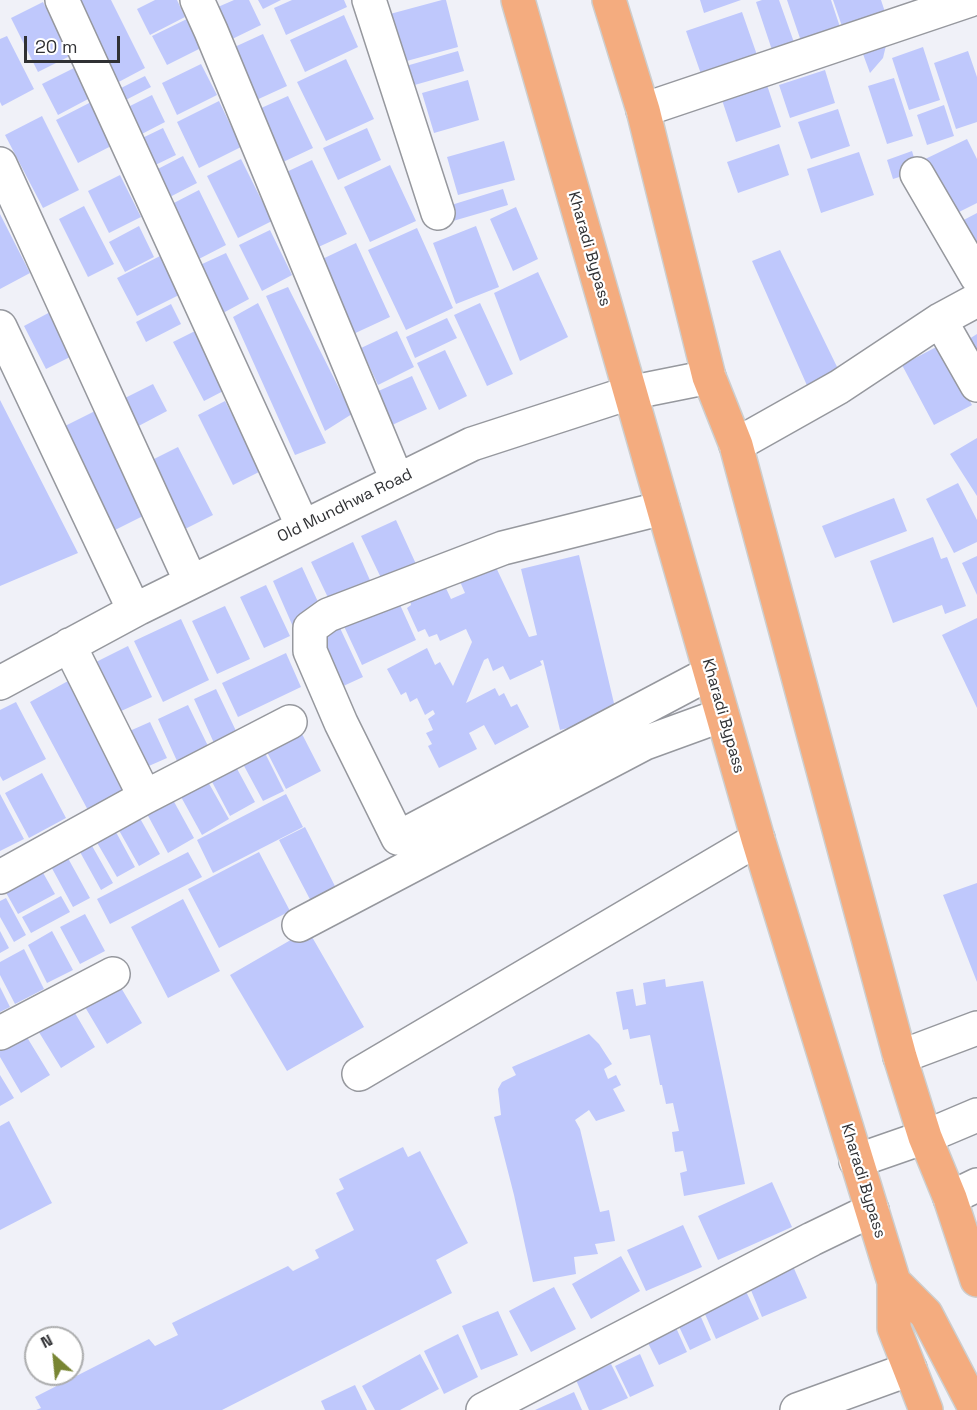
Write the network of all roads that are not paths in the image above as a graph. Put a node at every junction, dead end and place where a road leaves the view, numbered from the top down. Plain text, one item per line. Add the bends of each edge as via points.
1 (62, 0) edge
2 (197, 0) edge
3 (369, 0) edge
4 (518, 0) edge
5 (609, 0) edge
6 (970, 0) edge
7 (643, 110) junction
8 (0, 164) edge
9 (917, 174) dead end
10 (438, 213) dead end
11 (977, 277) edge
12 (977, 300) edge
13 (940, 320) junction
14 (0, 327) edge
15 (709, 377) junction
16 (977, 385) edge
17 (630, 393) junction
18 (736, 445) junction
19 (397, 480) junction
20 (663, 508) junction
21 (303, 527) junction
22 (191, 582) junction
23 (134, 610) junction
24 (69, 645) junction
25 (710, 673) junction
26 (0, 683) edge
27 (722, 715) junction
28 (290, 722) dead end
29 (145, 797) junction
30 (758, 839) junction
31 (0, 878) edge
32 (299, 925) dead end
33 (113, 974) dead end
34 (977, 1028) edge
35 (0, 1033) edge
36 (900, 1057) junction
37 (359, 1074) dead end
38 (977, 1115) edge
39 (925, 1137) junction
40 (856, 1161) junction
41 (963, 1191) edge
42 (872, 1210) junction
43 (977, 1280) edge
44 (894, 1282) junction
45 (910, 1369) junction
46 (483, 1410) edge
47 (797, 1410) edge
48 (926, 1410) edge
49 (976, 1410) edge

1 - 21 street
2 - 19 street
3 - 10 street
4 - 17 highway, Kharadi Bypass
5 - 7 highway
6 - 7 street
7 - 15 highway
8 - 22 street
9 - 11 street
12 - 13 street
13 - 16 street
13 - 18 street via 839,387
14 - 23 street
15 - 17 street, Old Mundhwa Road
15 - 18 highway
17 - 19 street, Old Mundhwa Road via 472,444
17 - 20 highway, Kharadi Bypass
18 - 36 highway
19 - 21 street, Old Mundhwa Road
20 - 25 highway, Kharadi Bypass
20 - 25 street via 503,548 328,615 310,628 310,651 398,838
21 - 22 street, Old Mundhwa Road
22 - 23 street, Old Mundhwa Road
23 - 24 street, Old Mundhwa Road
24 - 26 street, Old Mundhwa Road
24 - 29 street
25 - 27 highway, Kharadi Bypass
27 - 30 highway, Kharadi Bypass
27 - 32 street via 645,743
28 - 29 street
29 - 31 street
30 - 37 street
30 - 40 highway, Kharadi Bypass
33 - 35 street
34 - 36 street
36 - 39 highway
38 - 39 street
39 - 40 street
39 - 41 highway
40 - 42 highway, Kharadi Bypass
41 - 43 highway
42 - 44 highway, Kharadi Bypass
42 - 46 street
44 - 45 highway via 894,1328
44 - 49 highway, Kharadi Bypass via 926,1314
45 - 47 street
45 - 48 highway

